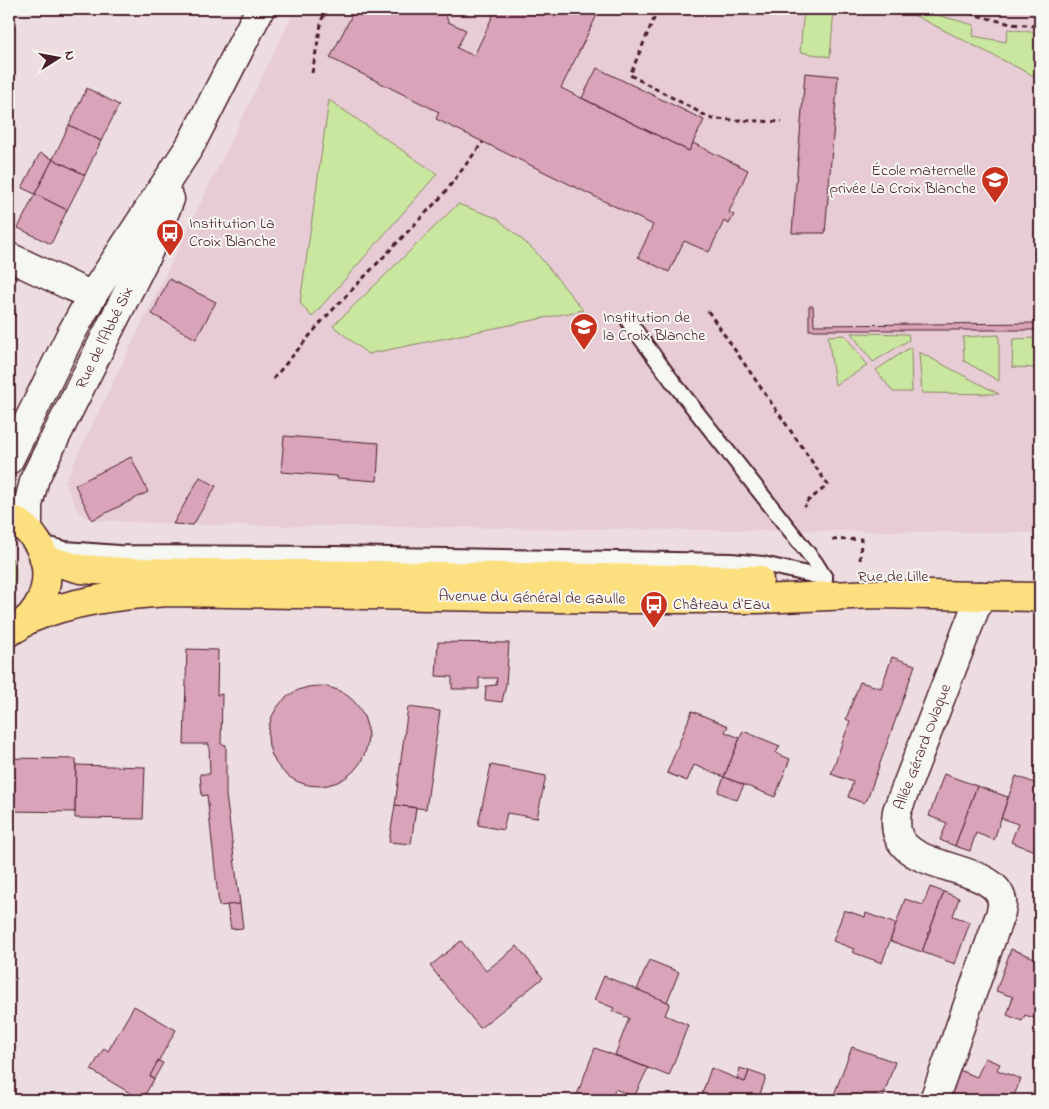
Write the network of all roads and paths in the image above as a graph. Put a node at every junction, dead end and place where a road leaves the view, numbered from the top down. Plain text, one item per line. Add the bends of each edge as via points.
1 (260, 9) edge
2 (327, 9) edge
3 (658, 9) edge
4 (952, 9) edge
5 (1040, 26) edge
6 (312, 74) dead end
7 (782, 122) dead end
8 (483, 142) dead end
9 (190, 146) junction
10 (9, 257) edge
11 (92, 296) junction
12 (708, 311) dead end
13 (629, 322) dead end
14 (273, 379) dead end
15 (9, 460) edge
16 (809, 511) dead end
17 (30, 537) edge
18 (828, 540) dead end
19 (859, 576) junction
20 (825, 578) junction
21 (1040, 579) edge
22 (746, 580) joint
23 (980, 596) junction
24 (1040, 597) edge
25 (18, 626) edge
26 (934, 1100) edge

1 - 9 main road, Rue de l'Abbé Six
2 - 6 path via 322,19
3 - 7 path via 630,75 712,119
4 - 5 path via 1011,24
8 - 14 path via 442,196 323,320
9 - 11 main road, Rue de l'Abbé Six
9 - 17 main road, Rue de l'Abbé Six via 149,250 35,478 28,505
10 - 11 main road
11 - 15 main road, Rue de l'Abbé Six
12 - 16 path via 828,485 804,504
13 - 20 lane
17 - 20 lane via 65,549 119,553 731,561 762,564
17 - 22 main road, Avenue du Général de Gaulle via 81,569 125,572
17 - 25 main road via 46,577 35,611
18 - 19 path via 861,539
19 - 20 main road, Rue de Lille
19 - 21 main road, Rue de Lille
20 - 22 main road, Rue de Lille
23 - 24 main road, Avenue du Général de Gaulle
23 - 25 main road, Avenue du Général de Gaulle via 876,594 690,600 168,592 70,605 48,611
23 - 26 main road, Allée Gérard Ovlaque via 897,812 898,836 914,854 991,884 1002,901 1001,912

